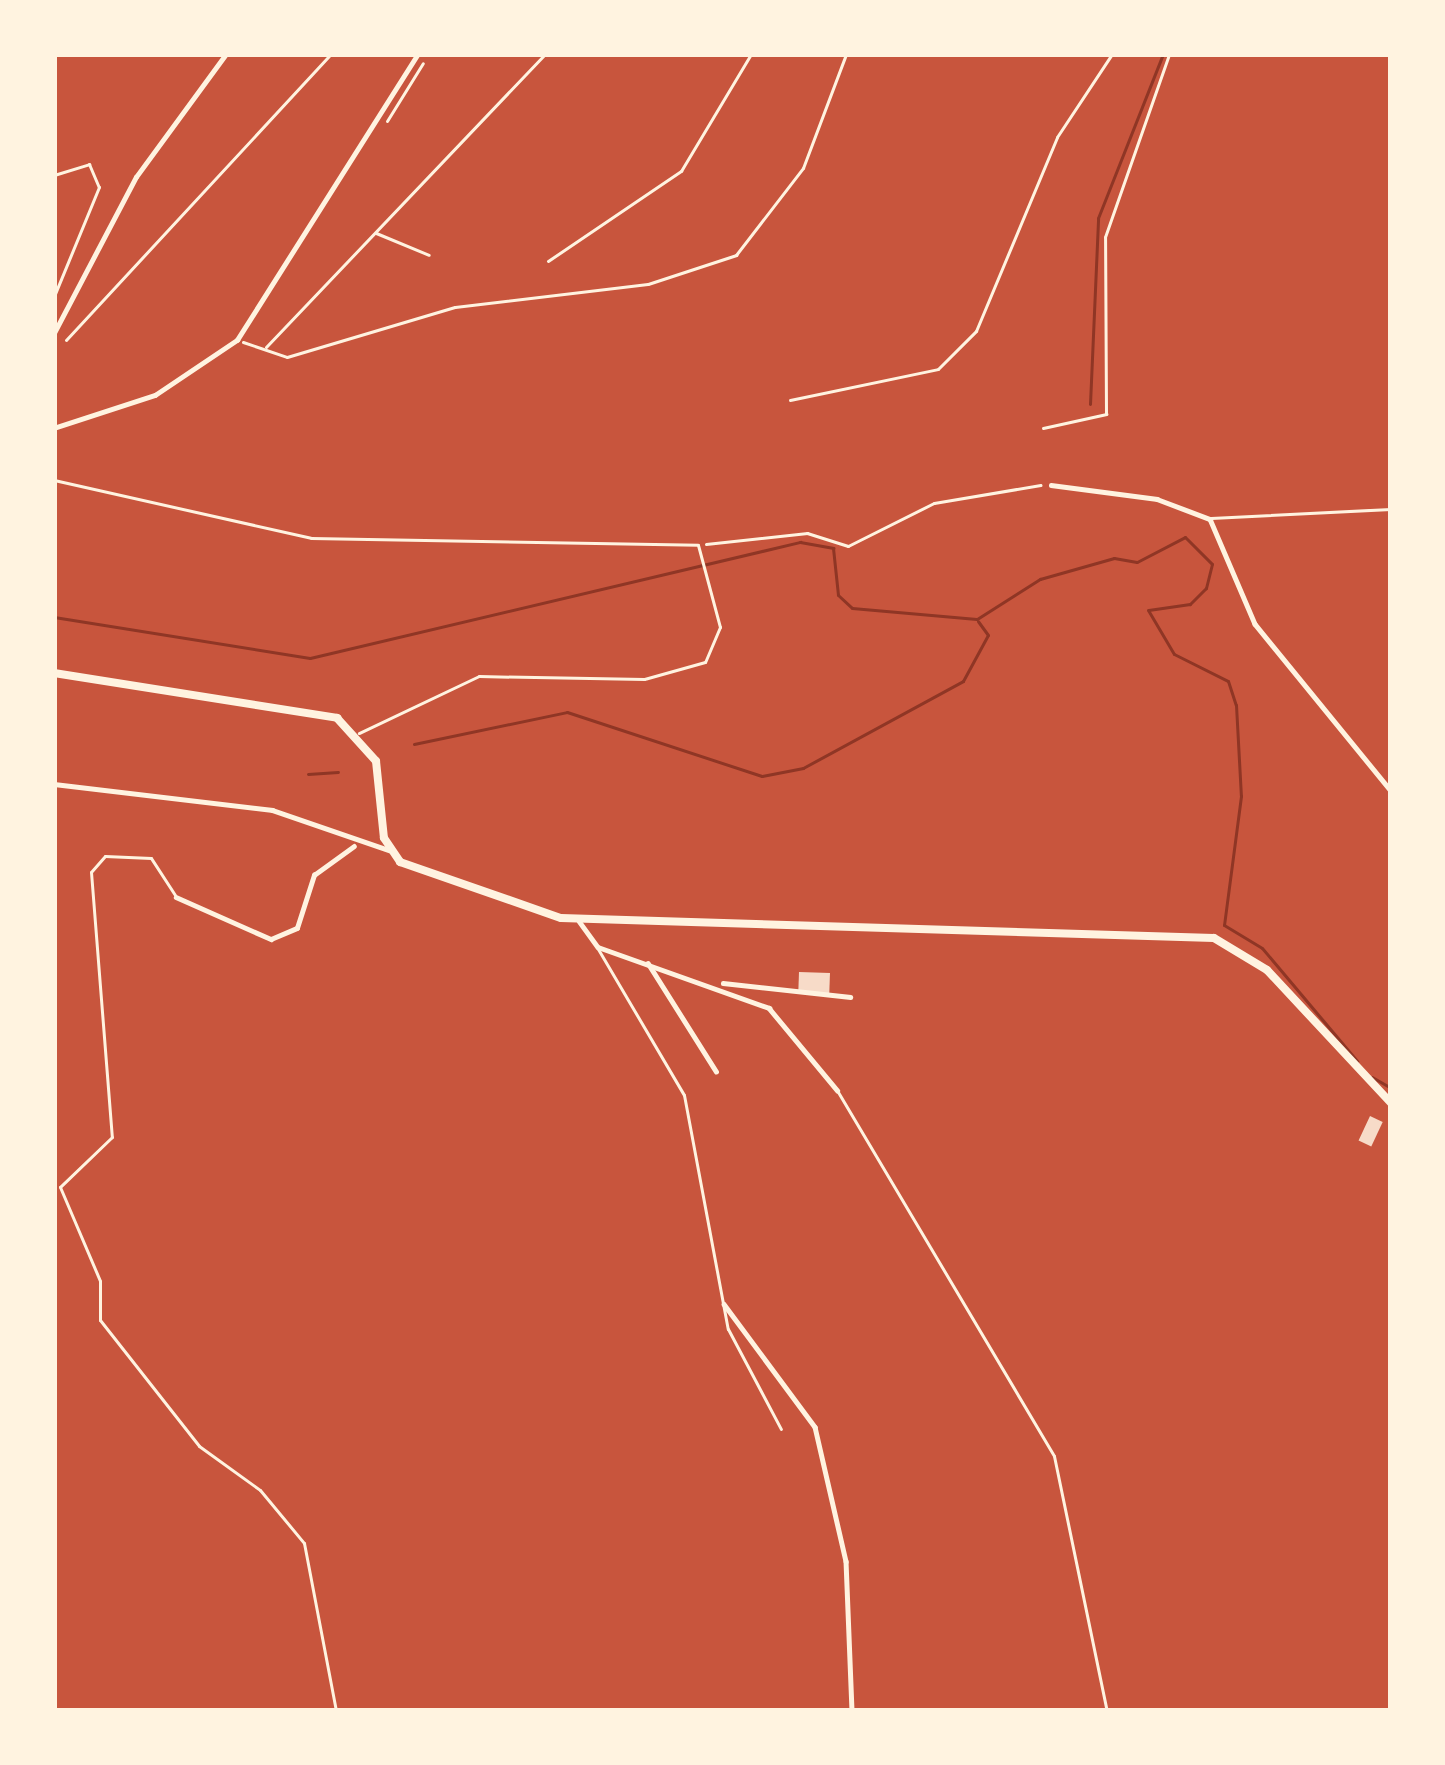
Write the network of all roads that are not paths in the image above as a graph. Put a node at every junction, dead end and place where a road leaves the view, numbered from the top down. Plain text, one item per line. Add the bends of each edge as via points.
1 (226, 54) edge
2 (418, 54) edge
3 (54, 175) edge
4 (54, 296) edge
5 (54, 332) edge
6 (54, 428) edge
7 (54, 480) edge
8 (1052, 485) road end
9 (1391, 509) edge
10 (1210, 519) junction
11 (54, 673) edge
12 (359, 733) junction
13 (54, 784) edge
14 (1391, 791) edge
15 (354, 846) junction
16 (389, 850) junction
17 (176, 897) joint
18 (579, 920) junction
19 (598, 947) junction
20 (648, 963) junction
21 (718, 982) junction
22 (850, 998) dead end
23 (716, 1070) dead end
24 (837, 1090) joint
25 (1391, 1103) edge
26 (54, 1197) edge
27 (62, 1197) junction
28 (724, 1304) junction
29 (781, 1429) dead end
30 (337, 1711) edge
31 (852, 1711) edge
32 (1107, 1711) edge

1 - 5 street via 136,177
2 - 6 street via 237,340 154,395
3 - 4 lane via 83,163 99,187
7 - 12 lane via 311,538 699,547 719,643 692,669 644,679 479,676
8 - 10 street via 1157,499
9 - 10 lane
10 - 14 street via 1255,624
11 - 12 main road via 285,703
12 - 16 main road via 380,773
13 - 15 street via 272,810
15 - 16 street
15 - 17 street via 314,875 297,928 271,939
16 - 18 main road via 425,875
17 - 27 lane via 151,858 105,856 91,872 114,1113 107,1145 62,1177
18 - 19 street
18 - 25 main road via 1214,938 1267,970
19 - 20 street
19 - 28 lane via 684,1095
20 - 21 street
20 - 23 street
21 - 22 street
21 - 24 street via 797,1031
24 - 32 lane via 1054,1456
26 - 27 lane
27 - 30 lane via 100,1281 100,1320 199,1446 260,1490 304,1543
28 - 29 lane via 744,1368
28 - 31 street via 815,1427 846,1561

